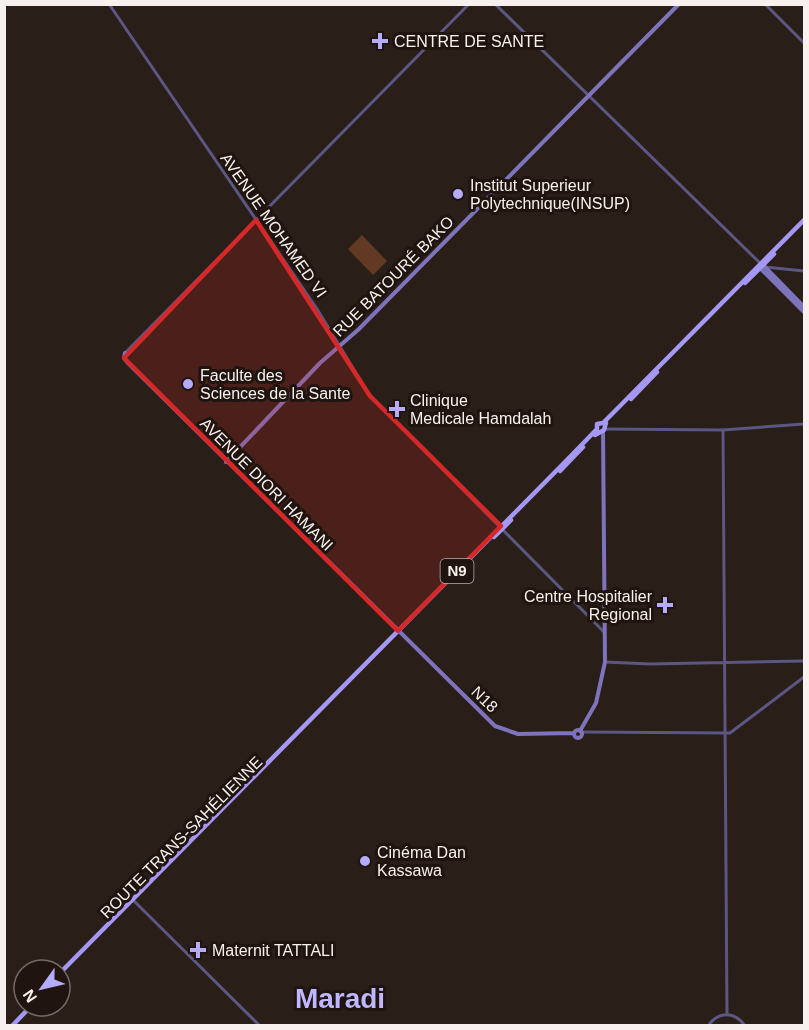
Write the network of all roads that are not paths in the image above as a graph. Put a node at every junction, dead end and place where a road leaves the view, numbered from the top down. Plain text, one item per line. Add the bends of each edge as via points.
1 (109, 4) edge
2 (469, 4) edge
3 (495, 4) edge
4 (679, 4) edge
5 (765, 4) edge
6 (804, 44) edge
7 (589, 96) junction
8 (256, 220) junction
9 (804, 222) edge
10 (760, 266) junction
11 (804, 271) edge
12 (804, 307) edge
13 (804, 312) edge
14 (340, 346) junction
15 (125, 352) joint
16 (804, 424) edge
17 (602, 428) junction
18 (723, 430) junction
19 (226, 462) junction
20 (502, 527) junction
21 (399, 632) junction
22 (604, 632) junction
23 (725, 661) junction
24 (804, 661) edge
25 (605, 662) junction
26 (804, 677) edge
27 (581, 731) junction
28 (726, 734) junction
29 (133, 900) junction
30 (72, 963) edge
31 (727, 1014) junction
32 (260, 1026) edge
33 (708, 1026) edge
34 (745, 1026) edge

1 - 8 street, AVENUE MOHAMED VI
2 - 8 street
3 - 7 street
4 - 7 main road, RUE BATOURÉ BAKO
5 - 6 street
7 - 10 street
7 - 14 main road, RUE BATOURÉ BAKO
8 - 14 street, AVENUE MOHAMED VI
8 - 15 street
9 - 10 highway, N9
10 - 11 street
10 - 12 main road
10 - 13 main road
10 - 17 highway, N9
14 - 19 main road, RUE BATOURÉ BAKO
14 - 20 street, AVENUE MOHAMED VI via 370,396
15 - 19 main road, AVENUE DIORI HAMANI via 125,360
16 - 18 street
17 - 18 street
17 - 20 highway, N9
17 - 22 main road
18 - 23 street
19 - 21 main road, AVENUE DIORI HAMANI
20 - 21 highway, N9
20 - 22 street, AVENUE MOHAMED VI
21 - 27 main road, N18 via 495,726 518,734
21 - 29 highway, ROUTE TRANS-SAHÉLIENNE / N9
22 - 25 main road
23 - 24 street
23 - 25 street
23 - 28 street
25 - 27 main road via 596,703
26 - 28 street
27 - 28 street
28 - 31 street
29 - 30 highway, ROUTE TRANS-SAHÉLIENNE / N9
29 - 32 street
31 - 33 street via 715,1018
31 - 34 street

